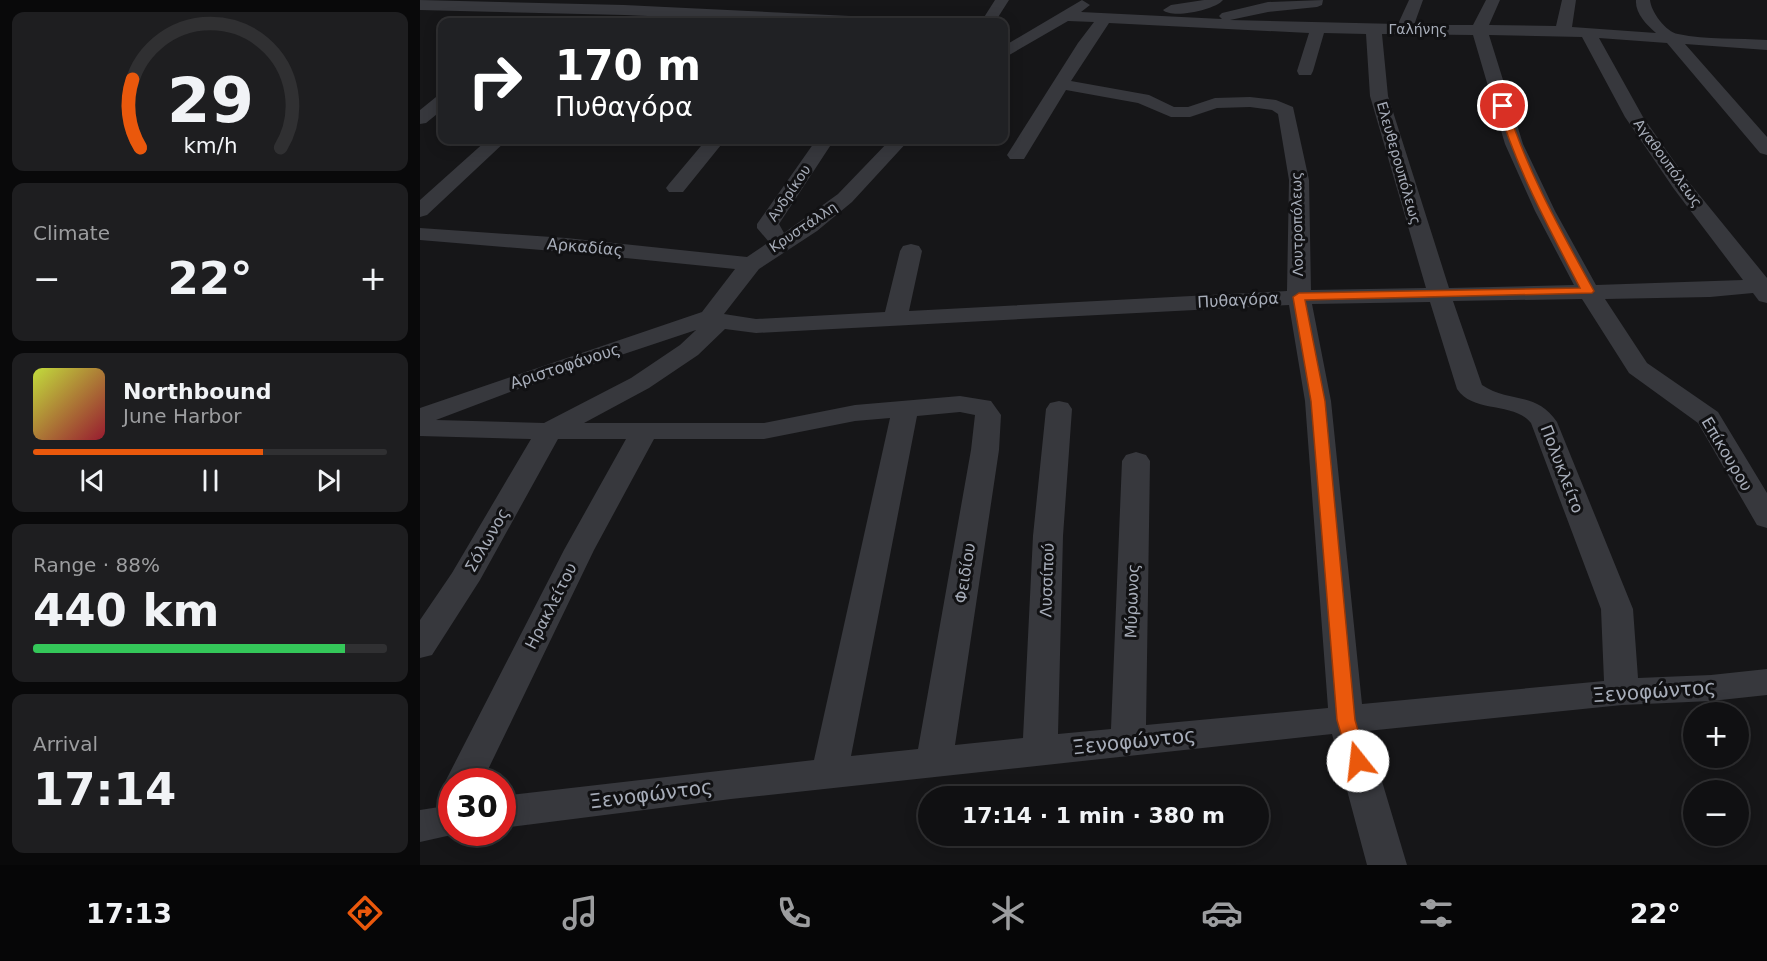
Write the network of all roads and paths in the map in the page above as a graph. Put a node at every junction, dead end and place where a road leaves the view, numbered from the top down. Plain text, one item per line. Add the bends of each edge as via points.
1 (667, 0) edge
2 (1002, 0) edge
3 (1089, 0) edge
4 (1216, 0) edge
5 (1416, 0) edge
6 (1493, 0) edge
7 (1569, 0) edge
8 (1643, 0) edge
9 (1318, 1) edge
10 (464, 3) edge
11 (574, 4) edge
12 (420, 5) edge
13 (808, 6) dead end
14 (542, 8) junction
15 (624, 10) junction
16 (655, 12) junction
17 (1068, 16) junction
18 (529, 18) edge
19 (615, 18) edge
20 (748, 18) edge
21 (797, 18) edge
22 (991, 18) edge
23 (1104, 19) junction
24 (1125, 20) junction
25 (1188, 23) junction
26 (1296, 28) junction
27 (1318, 28) junction
28 (1374, 29) junction
29 (1404, 29) junction
30 (1015, 30) dead end
31 (1479, 30) junction
32 (1563, 31) junction
33 (1588, 33) junction
34 (1035, 34) junction
35 (1672, 39) junction
36 (1767, 45) edge
37 (1008, 51) edge
38 (1305, 71) dead end
39 (1060, 84) junction
40 (433, 100) edge
41 (420, 119) edge
42 (494, 144) edge
43 (713, 144) edge
44 (822, 144) edge
45 (896, 144) edge
46 (1767, 148) edge
47 (1017, 155) dead end
48 (676, 188) dead end
49 (420, 212) edge
50 (420, 234) edge
51 (782, 244) junction
52 (911, 251) dead end
53 (751, 264) junction
54 (1765, 289) edge
55 (1588, 291) junction
56 (1440, 294) junction
57 (1299, 297) junction
58 (714, 319) junction
59 (895, 319) junction
60 (904, 409) junction
61 (1059, 409) dead end
62 (420, 417) edge
63 (420, 428) edge
64 (549, 431) junction
65 (644, 432) junction
66 (1136, 461) dead end
67 (1767, 518) edge
68 (420, 646) edge
69 (1767, 682) edge
70 (1622, 692) junction
71 (1346, 720) junction
72 (1128, 741) junction
73 (1040, 752) junction
74 (934, 763) junction
75 (470, 768) edge
76 (829, 774) junction
77 (516, 810) edge
78 (1387, 865) edge

1 - 16 street
2 - 22 street
3 - 17 street
4 - 24 street
5 - 29 street
6 - 31 street
7 - 32 street
8 - 35 street via 1652,21
9 - 25 street via 1268,6
9 - 26 street
10 - 12 street
10 - 14 street
11 - 14 street
11 - 15 street
13 - 21 street
14 - 18 street
15 - 16 street
15 - 19 street
16 - 20 street
17 - 23 street, Γαλήνης
17 - 34 street
23 - 24 street, Γαλήνης
23 - 39 street
24 - 25 street, Γαλήνης
25 - 26 street, Γαλήνης
26 - 27 street, Γαλήνης
27 - 28 street, Γαλήνης
27 - 38 street
28 - 29 street, Γαλήνης
28 - 56 street, Ελευθερουπόλεως via 1379,96
29 - 31 street, Γαλήνης
30 - 34 street
31 - 32 street, Γαλήνης
31 - 55 street, Επίκουρου via 1514,144
32 - 33 street, Γαλήνης
33 - 35 street, Γαλήνης
33 - 54 street, Αγαθουπόλεως via 1634,117 1681,185
34 - 37 street
35 - 36 street, Γαλήνης
35 - 46 street
39 - 47 street
39 - 57 street, Λουτροπόλεως via 1143,99 1171,112 1250,102 1283,108 1288,115 1299,180
40 - 41 street
42 - 49 street
43 - 48 street
44 - 51 street, Ανδρίκου via 768,224
45 - 51 street, Κρυστάλλη via 845,198
50 - 53 street, Αρκαδίας
51 - 53 street, Κρυστάλλη
52 - 59 street
53 - 58 street, Κρυστάλλη
54 - 55 street, Πυθαγόρα
55 - 56 street, Πυθαγόρα
55 - 67 street, Επίκουρου via 1638,368 1708,418
56 - 57 street, Πυθαγόρα
56 - 70 street, Πολυκλείτο via 1470,388 1488,399 1531,409 1545,422 1617,609
57 - 59 street, Πυθαγόρα
57 - 71 street, Λουτροπόλεως via 1318,401
58 - 59 street, Πυθαγόρα via 756,326
58 - 62 street, Αριστοφάνους
58 - 64 street, Κρυστάλλη via 689,350 640,383
60 - 65 street via 850,413 769,431
60 - 74 street, Φειδίου via 976,404 986,410 986,438
60 - 76 street
61 - 73 street, Λυσσίπού via 1048,536
63 - 64 street
64 - 65 street
64 - 68 street, Σόλωνος via 464,580
65 - 75 street, Ηρακλείτου via 579,550
66 - 72 street, Μύρωνος
69 - 70 street, Ξενοφώντος
70 - 71 street, Ξενοφώντος
71 - 72 street, Ξενοφώντος
71 - 78 street, Λουτροπόλεως
72 - 73 street, Ξενοφώντος
73 - 74 street, Ξενοφώντος
74 - 76 street, Ξενοφώντος
76 - 77 street, Ξενοφώντος

